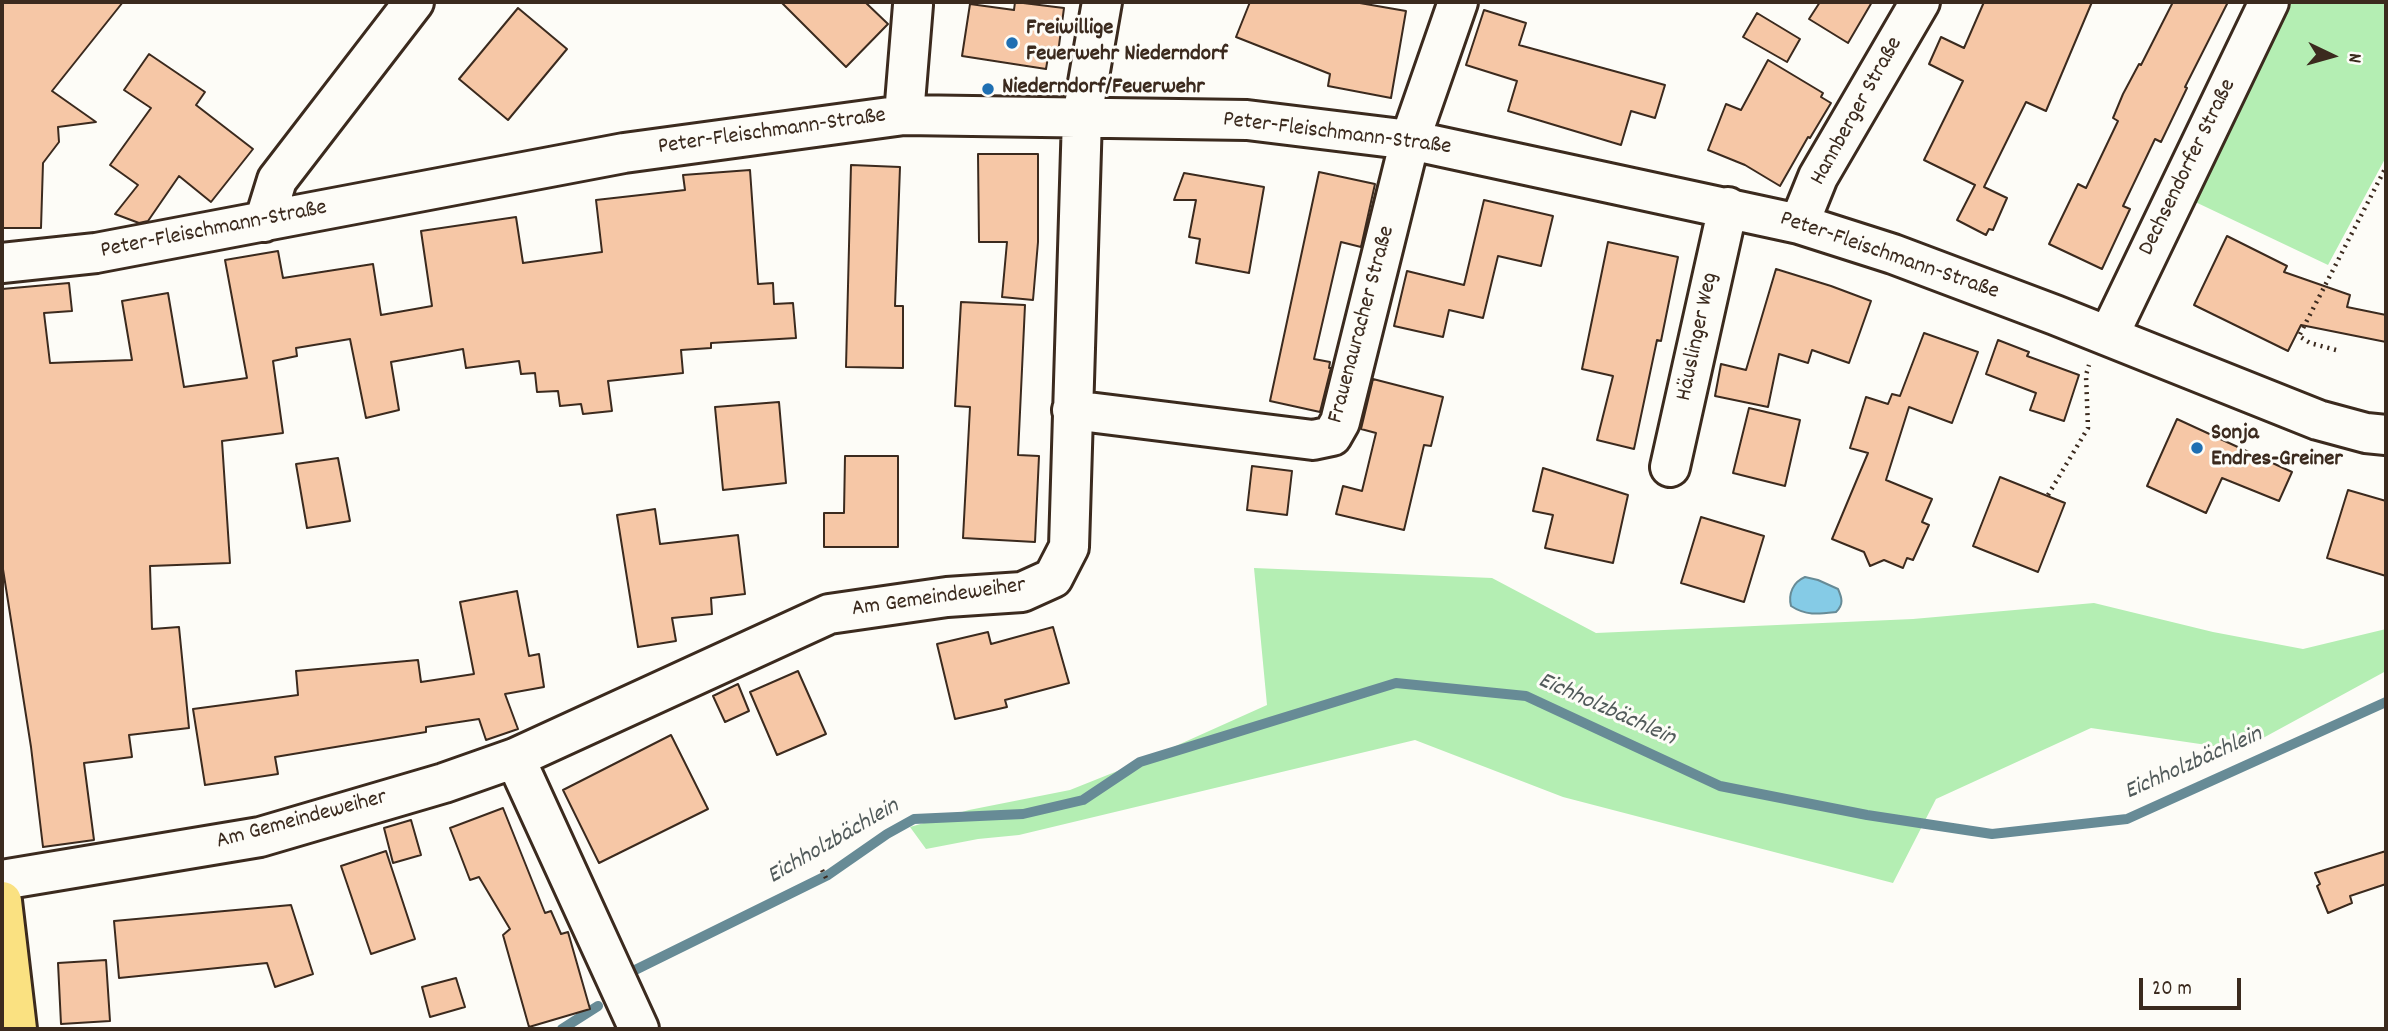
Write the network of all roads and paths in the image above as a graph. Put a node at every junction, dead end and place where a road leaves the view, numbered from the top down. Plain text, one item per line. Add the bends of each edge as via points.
1 (414, 2) edge
2 (1102, 2) edge
3 (1458, 2) edge
4 (1920, 2) edge
5 (2269, 2) edge
6 (914, 5) dead end
7 (904, 115) junction
8 (1082, 117) junction
9 (1409, 140) junction
10 (2386, 167) edge
11 (1728, 207) junction
12 (264, 222) junction
13 (1799, 224) junction
14 (2, 263) edge
15 (2105, 333) junction
16 (2336, 350) dead end
17 (1072, 410) junction
18 (2386, 435) edge
19 (1670, 467) dead end
20 (2048, 495) dead end
21 (515, 758) junction
22 (822, 870) dead end
23 (2, 880) edge
24 (828, 882) dead end
25 (2, 901) edge
26 (4, 944) edge
27 (17, 1029) edge
28 (638, 1029) edge

1 - 12 street via 277,180
2 - 8 street, Am Gemeindeweiher
3 - 9 street, Frauenauracher Straße
4 - 13 street, Hannberger Straße via 1818,177
5 - 15 street, Dechsendorfer Straße
6 - 7 street
7 - 8 street, Peter-Fleischmann-Straße
7 - 12 street, Peter-Fleischmann-Straße via 624,153
8 - 9 street, Peter-Fleischmann-Straße via 1247,120
8 - 17 street, Am Gemeindeweiher
9 - 11 street, Peter-Fleischmann-Straße
9 - 17 street, Frauenauracher Straße via 1340,422 1332,436 1312,440
10 - 16 path via 2299,336
11 - 13 street, Peter-Fleischmann-Straße
11 - 19 street, Häuslinger Weg
12 - 14 street, Peter-Fleischmann-Straße via 96,253
13 - 15 street, Peter-Fleischmann-Straße
15 - 18 street, Peter-Fleischmann-Straße via 2318,419
15 - 20 path via 2086,375 2088,428
17 - 21 street, Am Gemeindeweiher via 1069,547 1053,578 1022,592 947,597 829,614
21 - 23 street, Am Gemeindeweiher via 260,837
21 - 28 street
22 - 24 path
25 - 26 main road
26 - 27 main road

